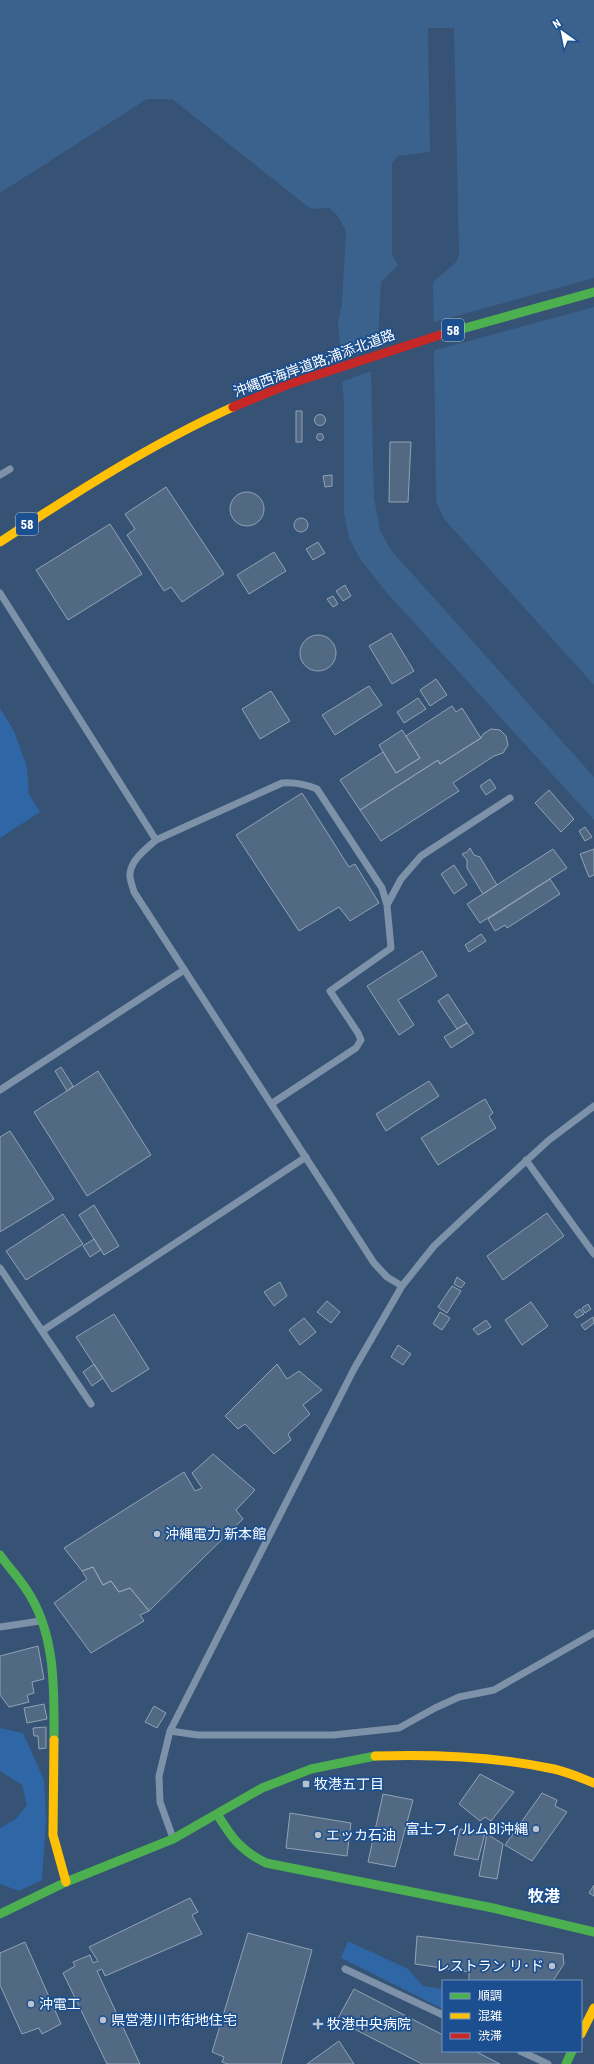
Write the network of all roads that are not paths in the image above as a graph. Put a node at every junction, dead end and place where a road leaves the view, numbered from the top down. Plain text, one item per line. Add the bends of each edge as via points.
1 (594, 292) edge
2 (10, 469) dead end
3 (0, 475) edge
4 (0, 542) edge
5 (0, 593) edge
6 (510, 798) dead end
7 (156, 840) junction
8 (387, 905) junction
9 (184, 970) junction
10 (0, 1090) edge
11 (271, 1104) junction
12 (594, 1106) edge
13 (306, 1157) junction
14 (526, 1160) junction
15 (594, 1254) edge
16 (0, 1268) edge
17 (402, 1286) junction
18 (42, 1331) junction
19 (91, 1404) dead end
20 (0, 1555) edge
21 (40, 1620) junction
22 (0, 1627) edge
23 (594, 1633) edge
24 (170, 1731) junction
25 (594, 1783) edge
26 (217, 1814) junction
27 (173, 1839) junction
28 (66, 1882) junction
29 (0, 1914) edge
30 (594, 1932) edge
31 (345, 1969) dead end
32 (594, 2008) edge
33 (442, 2015) edge
34 (582, 2032) edge
35 (522, 2052) edge
36 (572, 2052) edge
37 (548, 2064) edge
38 (566, 2064) edge

1 - 4 main road, 沖縄西海岸道路;浦添北道路 / 58 via 442,333 255,397 131,460
2 - 3 lane
5 - 7 lane
6 - 8 lane via 421,856 401,879
7 - 8 lane via 282,783 307,785 317,789 321,795 382,888
7 - 9 lane via 143,851 130,874 134,892
8 - 11 lane via 391,948 330,991 358,1033 360,1040 356,1048
9 - 10 lane
9 - 11 lane
11 - 13 lane
12 - 14 lane
13 - 17 lane via 374,1263 387,1277
13 - 18 lane
14 - 15 lane
14 - 17 lane via 434,1246
16 - 18 lane
17 - 24 lane via 354,1369
18 - 19 lane
20 - 21 main road via 31,1597
21 - 22 lane
21 - 28 main road via 51,1658 54,1688 54,1835
23 - 24 lane via 494,1690 458,1697 399,1728 333,1735 198,1735
24 - 27 lane via 159,1776 160,1802
25 - 26 main road via 555,1769 481,1757 434,1754 370,1756 311,1769 262,1788
26 - 27 main road
26 - 30 main road via 236,1846 266,1863 493,1908
27 - 28 main road
28 - 29 main road
31 - 33 lane
32 - 34 main road
35 - 37 lane
36 - 38 main road

